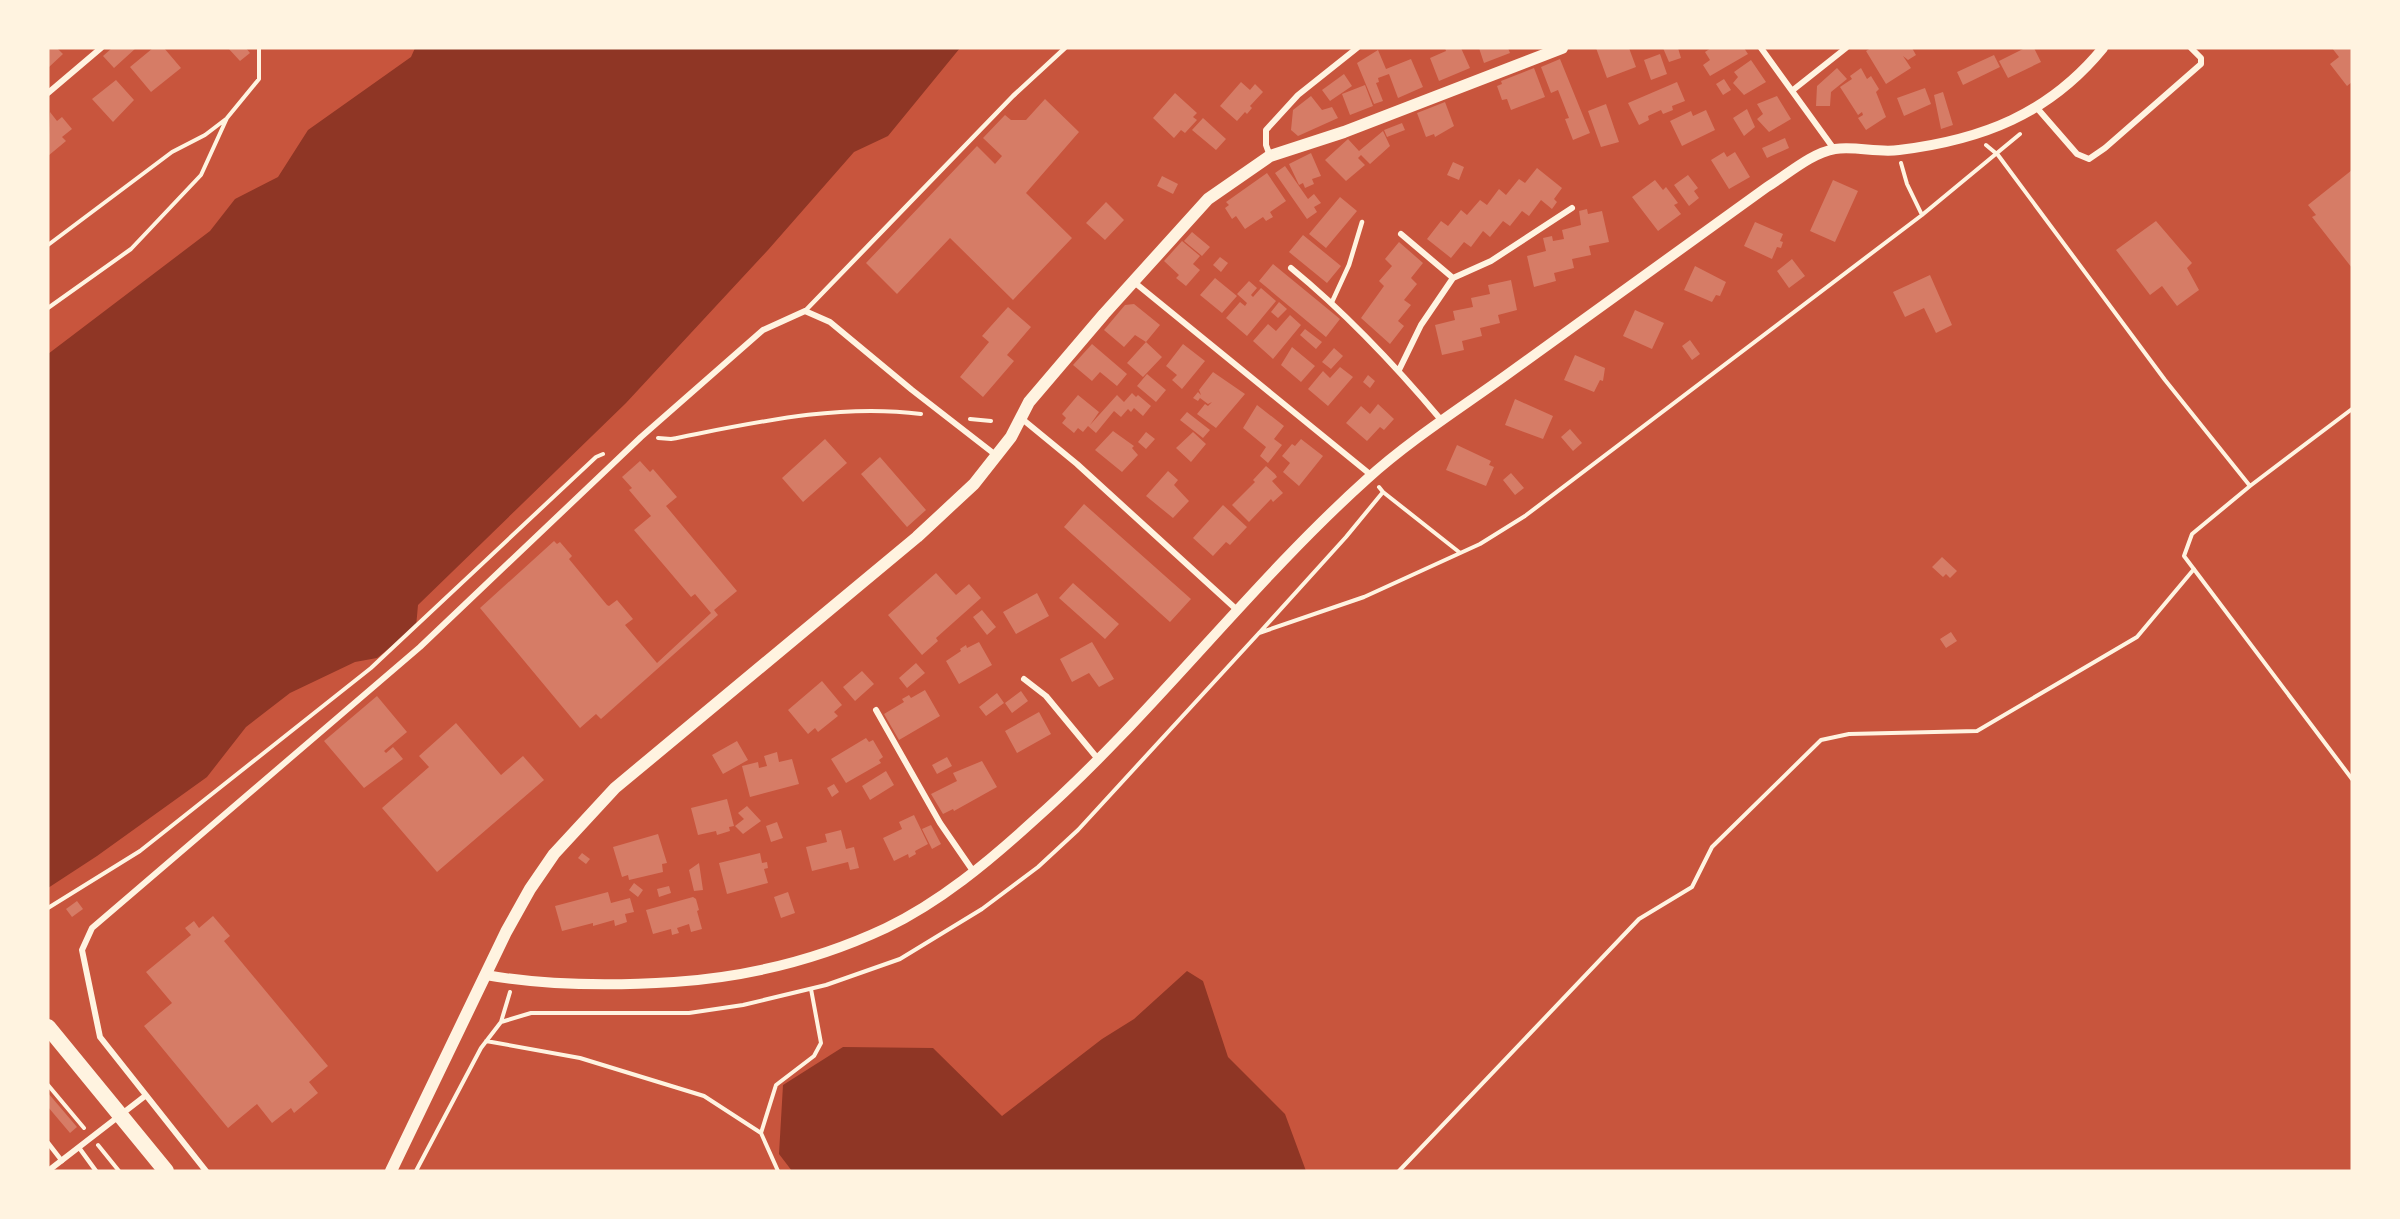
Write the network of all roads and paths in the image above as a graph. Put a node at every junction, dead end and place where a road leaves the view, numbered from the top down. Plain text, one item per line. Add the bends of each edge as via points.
1 (101, 48) edge
2 (259, 48) edge
3 (1065, 48) edge
4 (1357, 48) edge
5 (1562, 48) edge
6 (1761, 48) edge
7 (1846, 48) edge
8 (2103, 48) edge
9 (2192, 48) edge
10 (1793, 90) junction
11 (48, 93) edge
12 (2037, 108) junction
13 (227, 118) junction
14 (1975, 134) junction
15 (1834, 149) junction
16 (1898, 151) junction
17 (1998, 155) junction
18 (1270, 156) junction
19 (1572, 208) dead end
20 (1922, 215) junction
21 (1362, 222) dead end
22 (1401, 234) dead end
23 (48, 245) edge
24 (1291, 268) dead end
25 (1453, 278) junction
26 (1134, 282) junction
27 (1332, 302) junction
28 (48, 308) edge
29 (805, 311) junction
30 (1399, 370) junction
31 (2352, 409) edge
32 (946, 417) junction
33 (1020, 417) junction
34 (991, 421) dead end
35 (1442, 422) junction
36 (641, 437) junction
37 (605, 453) dead end
38 (997, 456) junction
39 (1371, 475) junction
40 (2250, 486) junction
41 (1383, 492) junction
42 (1459, 552) junction
43 (2194, 569) junction
44 (1236, 609) junction
45 (1259, 633) junction
46 (1024, 679) dead end
47 (876, 710) dead end
48 (1098, 759) junction
49 (2352, 779) edge
50 (974, 872) junction
51 (48, 908) edge
52 (486, 975) junction
53 (513, 980) junction
54 (811, 989) junction
55 (501, 1022) junction
56 (48, 1028) edge
57 (486, 1041) junction
58 (145, 1096) junction
59 (761, 1133) junction
60 (48, 1143) edge
61 (80, 1149) junction
62 (62, 1161) junction
63 (48, 1171) edge
64 (96, 1171) edge
65 (166, 1171) edge
66 (206, 1171) edge
67 (391, 1171) edge
68 (416, 1171) edge
69 (778, 1171) edge
70 (1399, 1171) edge

1 - 11 street
2 - 13 path via 259,80
3 - 29 lane via 1013,96
4 - 18 street via 1298,95 1266,130
5 - 18 main road via 1344,132
6 - 10 street
7 - 10 street
8 - 12 street via 2065,89
9 - 12 street via 2201,58 2200,64 2089,159 2077,154
10 - 15 street
12 - 14 street
12 - 17 path via 2023,131
13 - 23 path via 172,152
13 - 28 path via 201,176 131,249
14 - 16 street
14 - 17 path
15 - 16 street
15 - 35 street via 1767,187
16 - 20 path via 1907,184
17 - 20 path
17 - 40 path via 2165,380
18 - 26 main road via 1208,199
19 - 25 street via 1491,261
20 - 42 path via 1525,516 1480,544
21 - 27 lane
22 - 25 street
24 - 27 street
25 - 30 street via 1421,325
26 - 33 main road
26 - 39 street
27 - 30 street
29 - 32 street via 830,322
29 - 36 street via 763,330
30 - 35 street
31 - 40 path
32 - 34 path
32 - 36 path via 873,411 782,417 671,439
32 - 38 street
33 - 38 main road
33 - 44 street
35 - 39 street
36 - 58 street via 420,647 92,928 82,950 100,1037
37 - 51 path via 596,457 371,668 140,851
38 - 52 main road via 974,484 916,537 615,788 554,854 530,889
39 - 41 path
39 - 44 street via 1309,532
40 - 43 path via 2192,534 2184,556
41 - 42 path
41 - 45 path
42 - 45 path via 1364,597
43 - 49 path
43 - 70 path via 2138,637 1977,731 1849,734 1821,740 1712,847 1692,887 1639,919
44 - 48 street
45 - 54 path via 1078,830 1038,867 982,909 900,959
46 - 48 street via 1046,696
47 - 50 street via 940,823
48 - 50 street
50 - 53 street via 888,927 792,962 708,980 652,984
52 - 53 street
52 - 67 main road
53 - 55 path
54 - 55 path via 689,1013 531,1013
54 - 59 path via 821,1043 814,1056 776,1085
55 - 57 path
56 - 65 highway
57 - 59 path via 580,1058 704,1096
57 - 68 path
58 - 61 street
58 - 66 street
59 - 69 path
60 - 62 lane
61 - 62 street
61 - 64 lane
62 - 63 street

